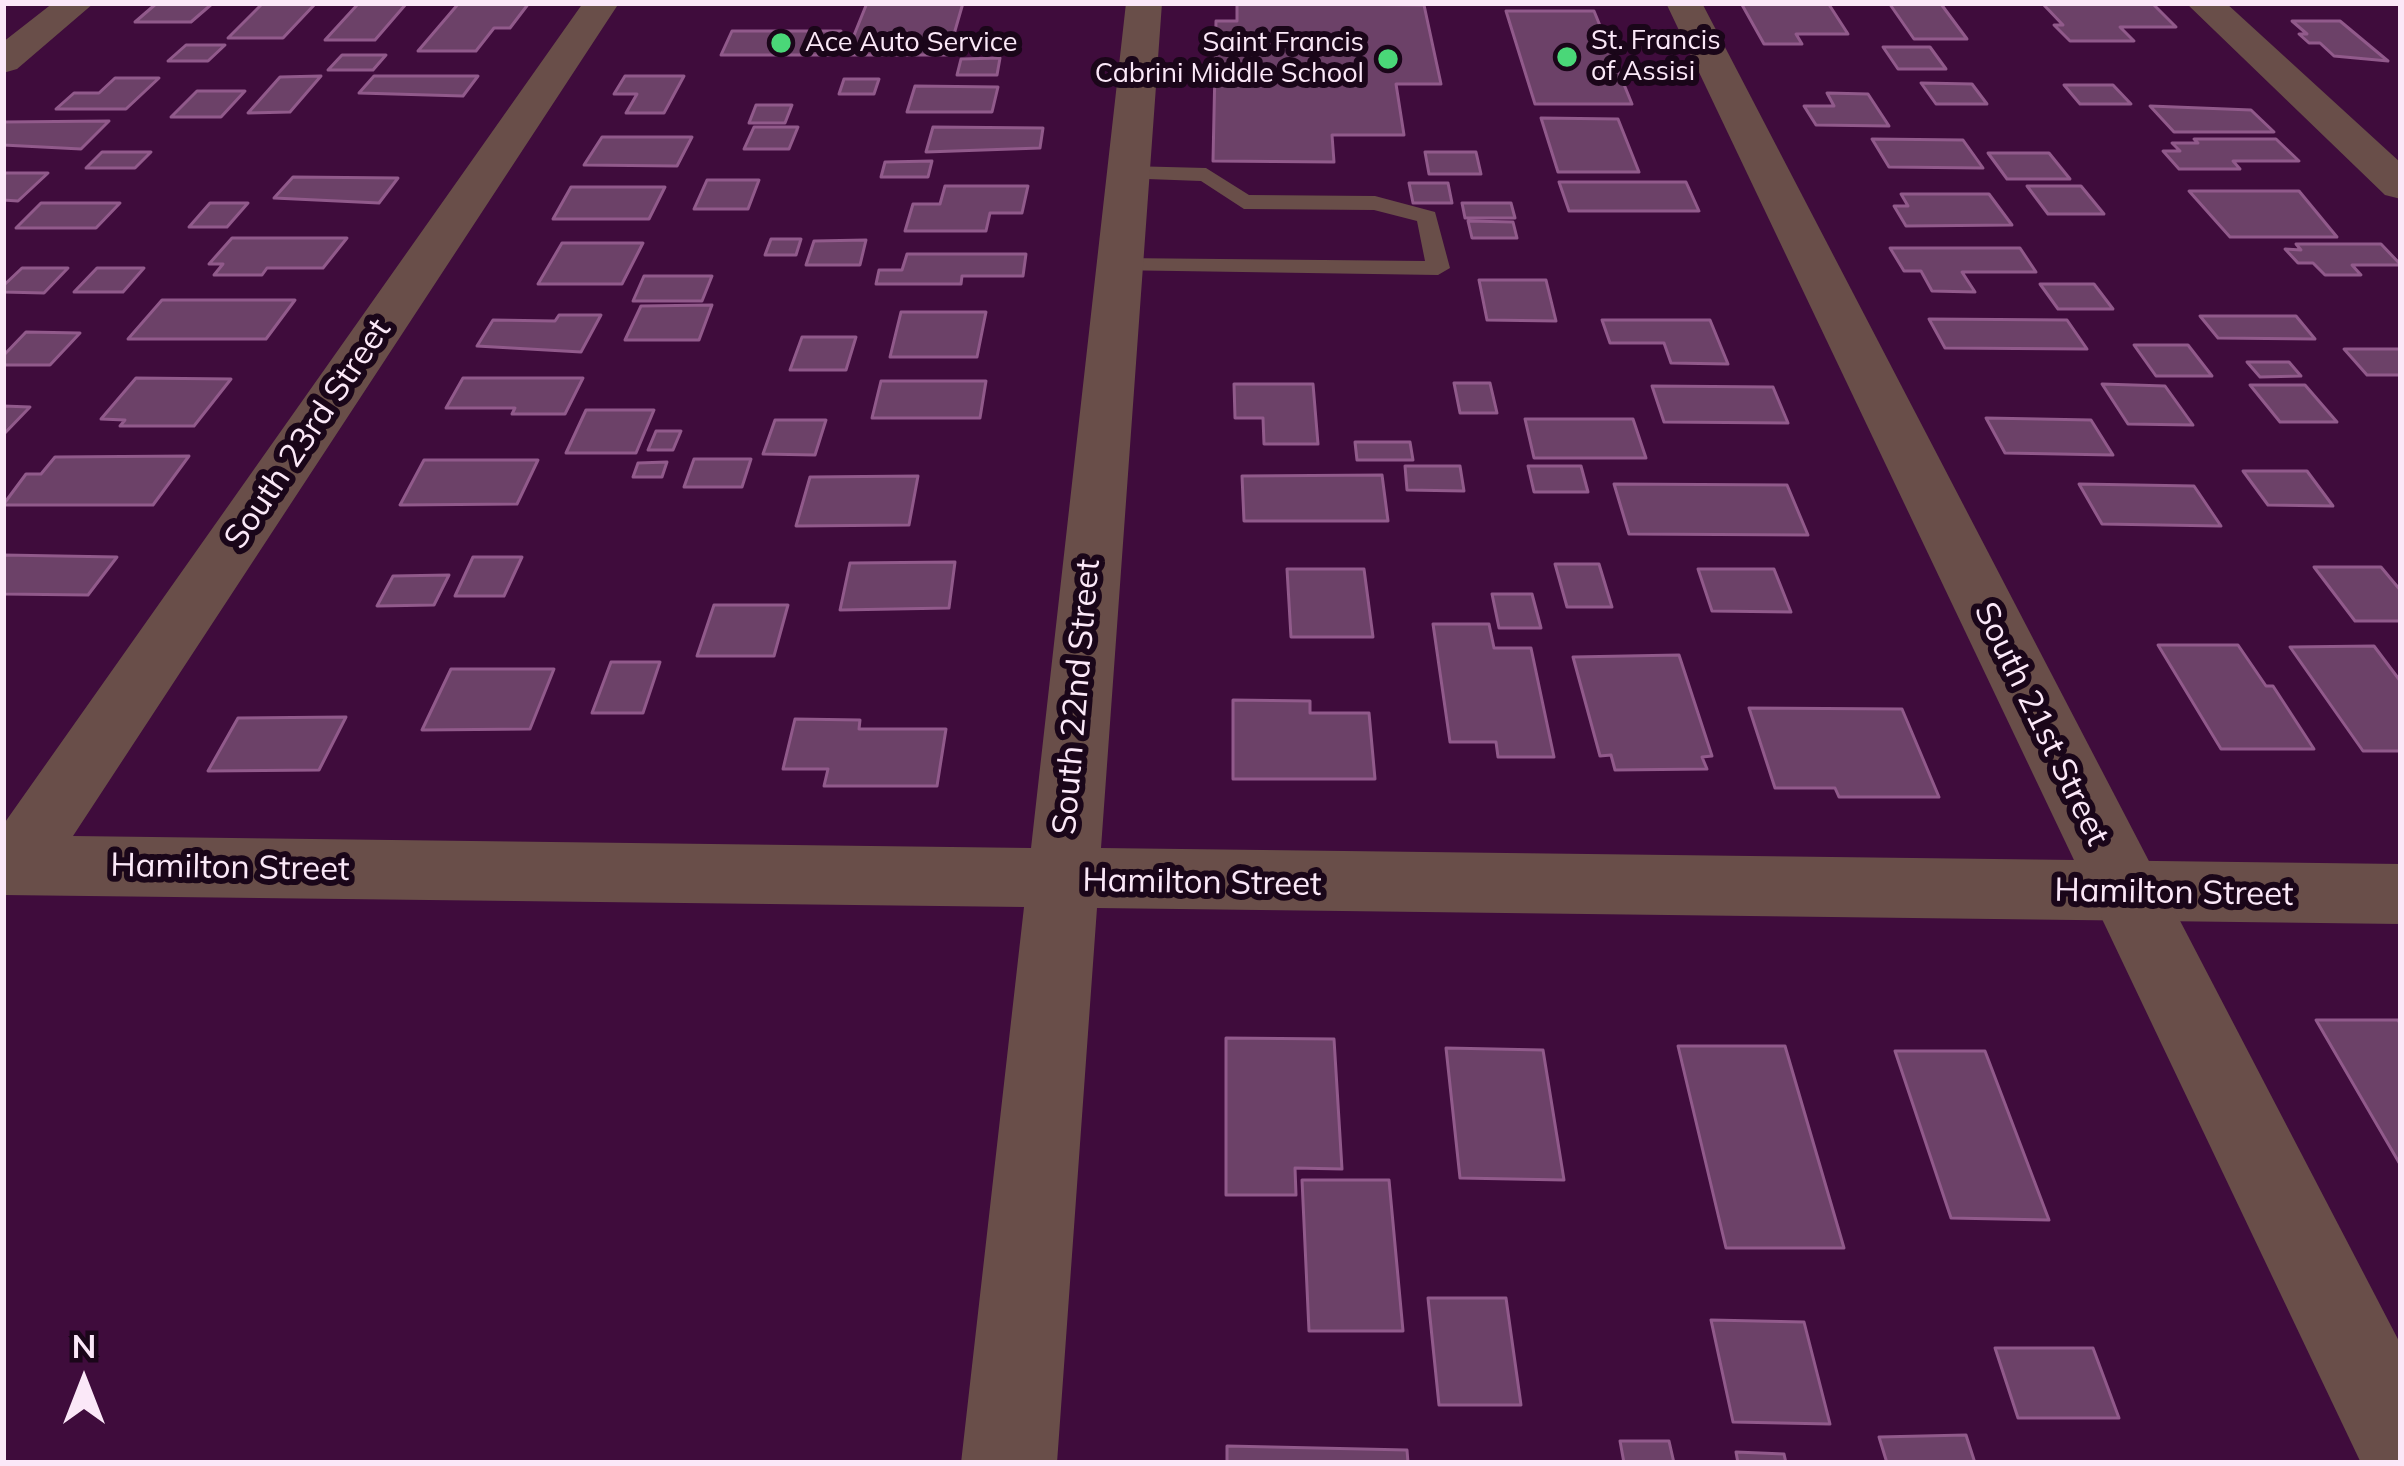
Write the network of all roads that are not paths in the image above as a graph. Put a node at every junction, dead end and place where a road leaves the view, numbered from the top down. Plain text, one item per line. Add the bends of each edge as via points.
1 (76, 3) edge
2 (601, 3) edge
3 (1144, 3) edge
4 (1684, 3) edge
5 (2204, 3) edge
6 (3, 61) edge
7 (1128, 173) junction
8 (2401, 186) edge
9 (1119, 265) junction
10 (9, 865) edge
11 (1060, 881) junction
12 (2125, 892) junction
13 (2401, 894) edge
14 (2401, 1443) edge
15 (1009, 1463) edge

1 - 6 street
2 - 10 street, South 23rd Street
3 - 7 street, South 22nd Street
4 - 12 street, South 21st Street
5 - 8 street
7 - 9 street, South 22nd Street
7 - 9 lane via 1205,175 1244,202 1375,203 1427,217 1438,268
9 - 11 street, South 22nd Street
10 - 11 street, Hamilton Street
11 - 12 street, Hamilton Street
11 - 15 street, South 22nd Street
12 - 13 street, Hamilton Street
12 - 14 street, South 21st Street

